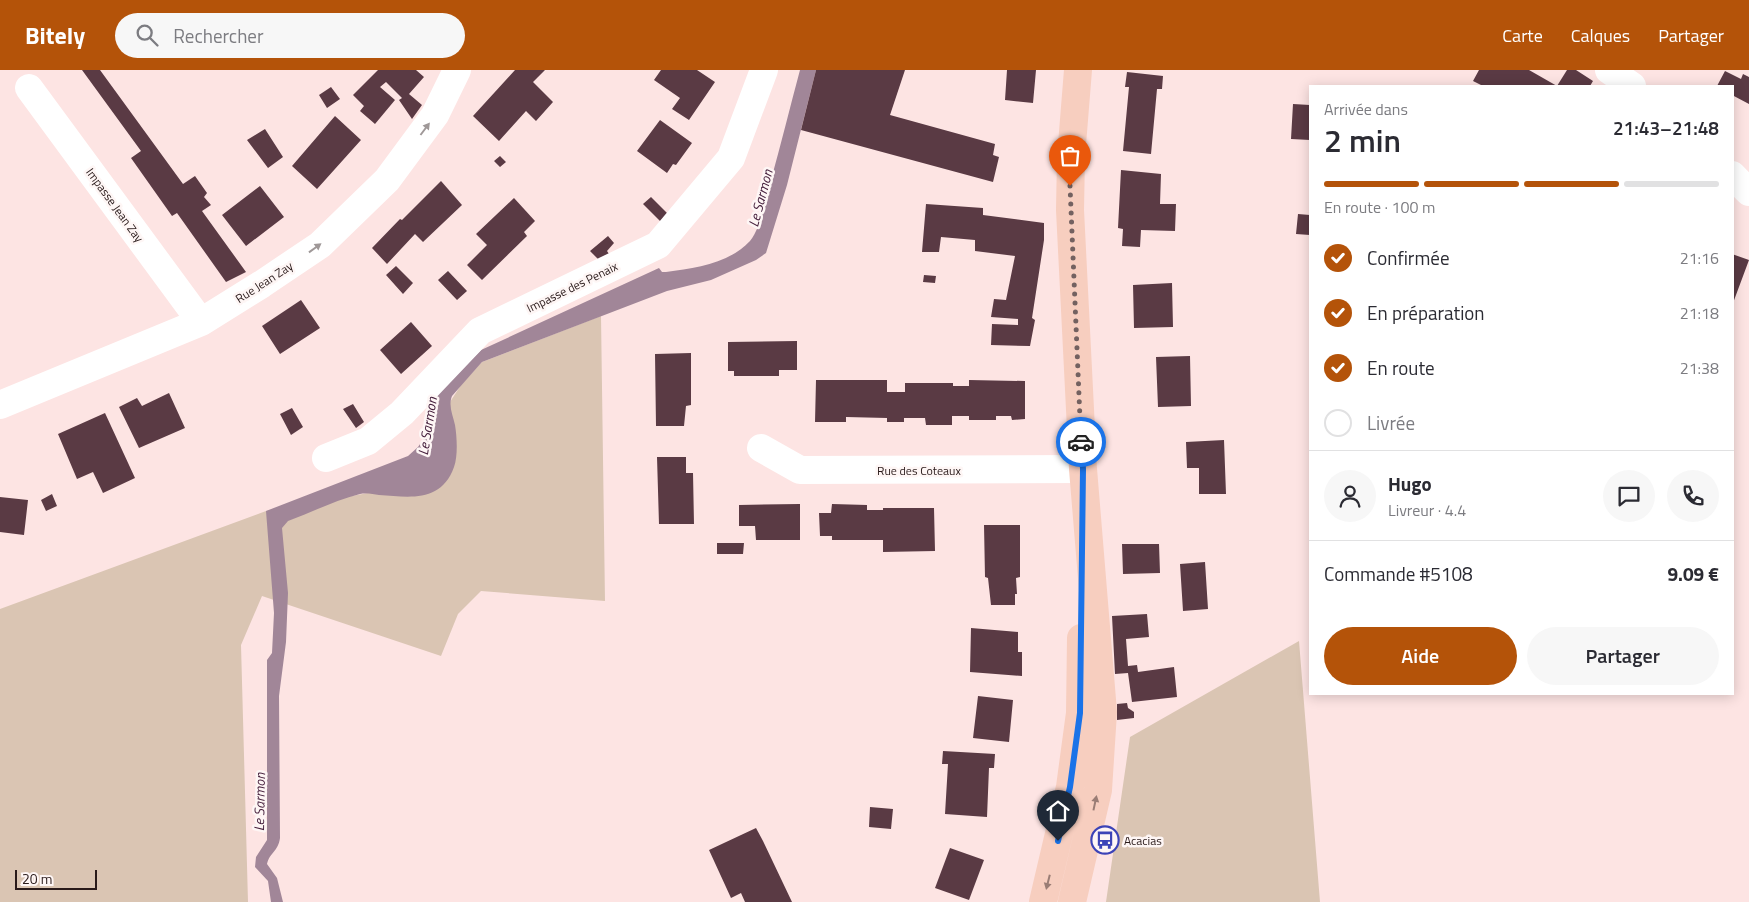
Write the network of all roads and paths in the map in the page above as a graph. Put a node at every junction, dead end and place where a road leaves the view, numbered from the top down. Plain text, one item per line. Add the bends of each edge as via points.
1 (457, 70) edge
2 (764, 70) edge
3 (1078, 70) edge
4 (1609, 70) edge
5 (1631, 85) edge
6 (29, 88) dead end
7 (1734, 177) edge
8 (1749, 192) edge
9 (201, 322) junction
10 (0, 405) edge
11 (761, 448) dead end
12 (326, 458) dead end
13 (1083, 469) junction
14 (1043, 902) edge
15 (1072, 902) edge

9 -> 1 street, Rue Jean Zay via 320,245 374,193 435,115
2 - 12 street, Impasse des Penaix via 731,158 658,245 480,331 402,413 368,441
3 - 13 main road via 1070,210
4 - 5 street
6 - 9 street, Impasse Jean Zay
7 - 8 street
9 - 10 street, Rue Jean Zay
11 - 13 street, Rue des Coteaux via 800,470
13 -> 14 main road via 1080,713 1070,787
15 -> 13 main road via 1098,790 1103,712

